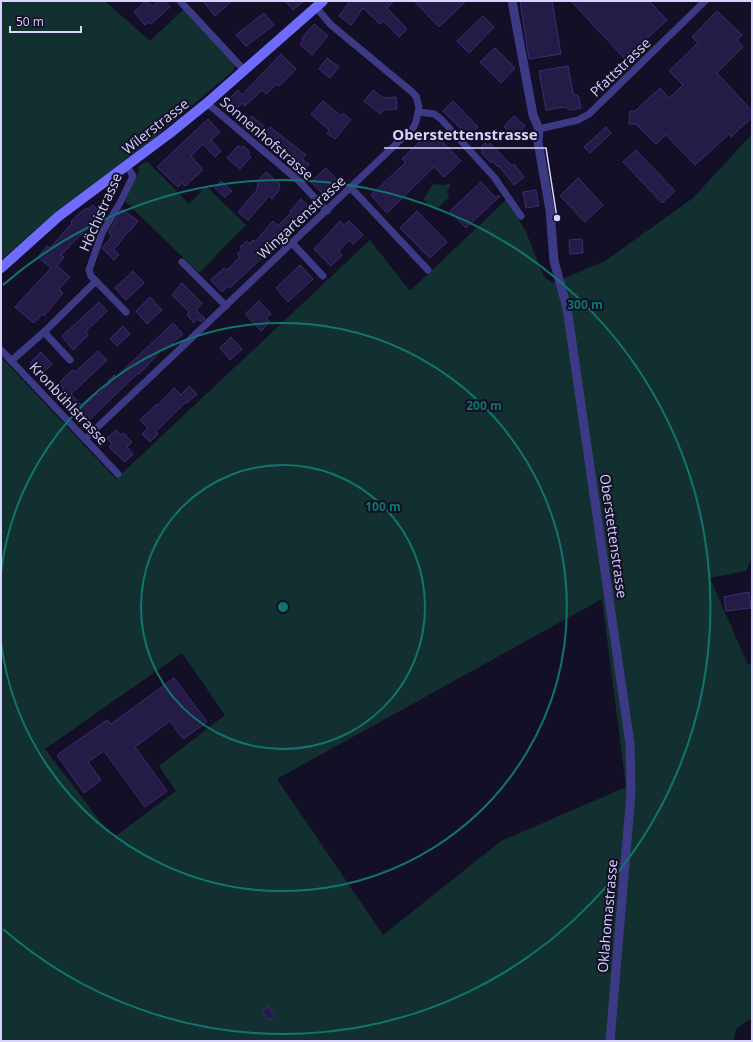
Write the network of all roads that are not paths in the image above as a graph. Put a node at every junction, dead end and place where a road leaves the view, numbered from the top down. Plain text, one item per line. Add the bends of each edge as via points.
1 (512, 1) edge
2 (705, 1) edge
3 (182, 2) edge
4 (320, 4) edge
5 (244, 70) junction
6 (207, 103) junction
7 (419, 112) junction
8 (539, 129) junction
9 (127, 166) junction
10 (351, 188) junction
11 (327, 211) junction
12 (521, 216) dead end
13 (292, 243) junction
14 (182, 262) dead end
15 (1, 268) edge
16 (428, 270) dead end
17 (323, 276) dead end
18 (96, 281) junction
19 (226, 306) junction
20 (126, 312) dead end
21 (44, 332) junction
22 (1, 350) edge
23 (70, 360) dead end
24 (11, 361) junction
25 (85, 439) junction
26 (118, 474) dead end
27 (631, 793) joint
28 (610, 1041) edge

1 - 8 street, Oberstettenstrasse via 533,115
2 - 8 street, Pfattstrasse via 589,114 578,120
3 - 5 street
4 - 5 main road, Wilerstrasse
4 - 7 street via 330,24 409,88 418,102
5 - 6 main road, Wilerstrasse
6 - 9 main road, Wilerstrasse
6 - 11 street, Sonnenhofstrasse via 299,182
7 - 10 street, Wingartenstrasse via 413,128
7 - 12 street via 434,114 450,129 494,177
8 - 27 street, Oberstettenstrasse via 538,142 550,210 554,261 566,308 628,729
9 - 15 main road, Wilerstrasse via 59,216
9 - 18 street, Höchistrasse via 132,176 102,233 90,270
10 - 11 street, Wingartenstrasse
10 - 16 street
11 - 13 street, Wingartenstrasse
13 - 17 street
13 - 19 street, Wingartenstrasse
14 - 19 street
18 - 20 street
18 - 21 street
19 - 25 street, Wingartenstrasse
21 - 23 street
21 - 24 street
22 - 24 street, Kronbühlstrasse
24 - 25 street, Kronbühlstrasse
25 - 26 street, Kronbühlstrasse
27 - 28 street, Oklahomastrasse

